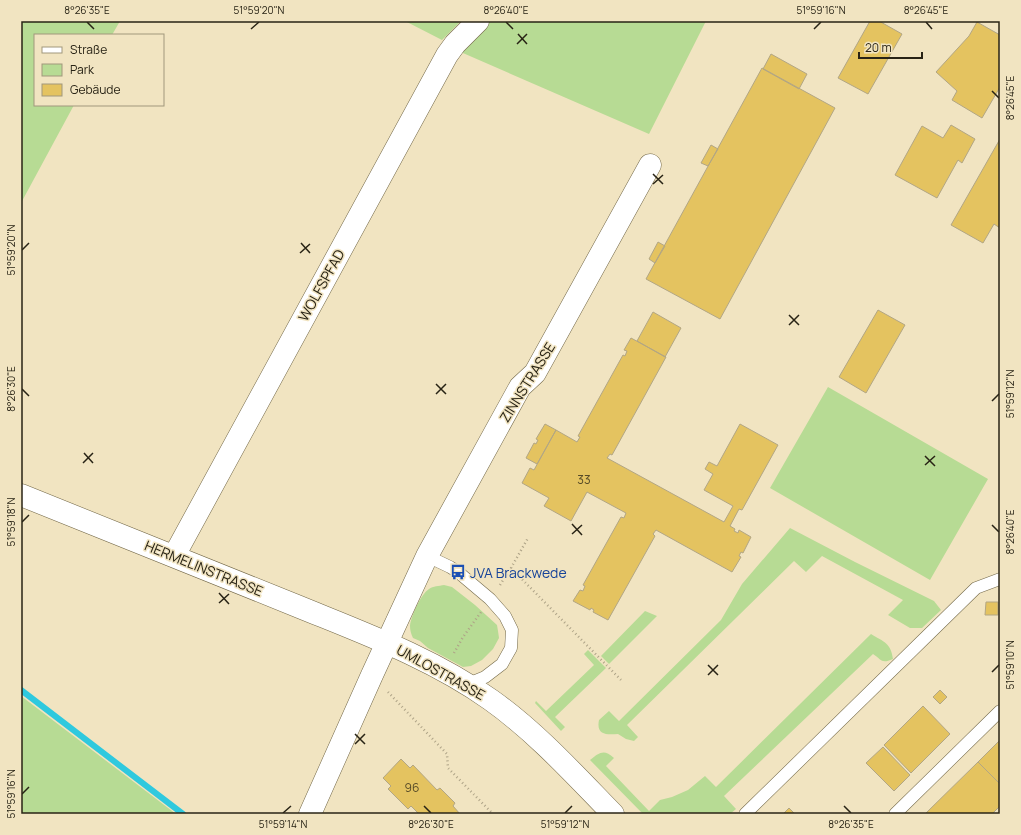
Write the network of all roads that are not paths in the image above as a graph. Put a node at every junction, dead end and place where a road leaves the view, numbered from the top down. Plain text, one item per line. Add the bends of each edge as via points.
1 (478, 21) edge
2 (650, 165) dead end
3 (21, 495) edge
4 (174, 556) junction
5 (427, 556) junction
6 (1000, 578) edge
7 (387, 643) junction
8 (468, 684) junction
9 (1000, 711) edge
10 (310, 814) edge
11 (613, 814) edge
12 (745, 814) edge
13 (895, 814) edge

1 - 4 street, WOLFSPFAD via 447,56
2 - 5 street, ZINNSTRASSE via 535,373 520,387
3 - 4 street, HERMELINSTRASSE
4 - 7 street, HERMELINSTRASSE
5 - 7 street, ZINNSTRASSE
5 - 8 lane via 458,572 490,599 505,616 512,630 512,648 502,664 485,677
6 - 12 lane via 976,588
7 - 8 street, UMLOSTRASSE
7 - 10 street, UMLOSTRASSE
8 - 11 street, UMLOSTRASSE via 532,733
9 - 13 lane

